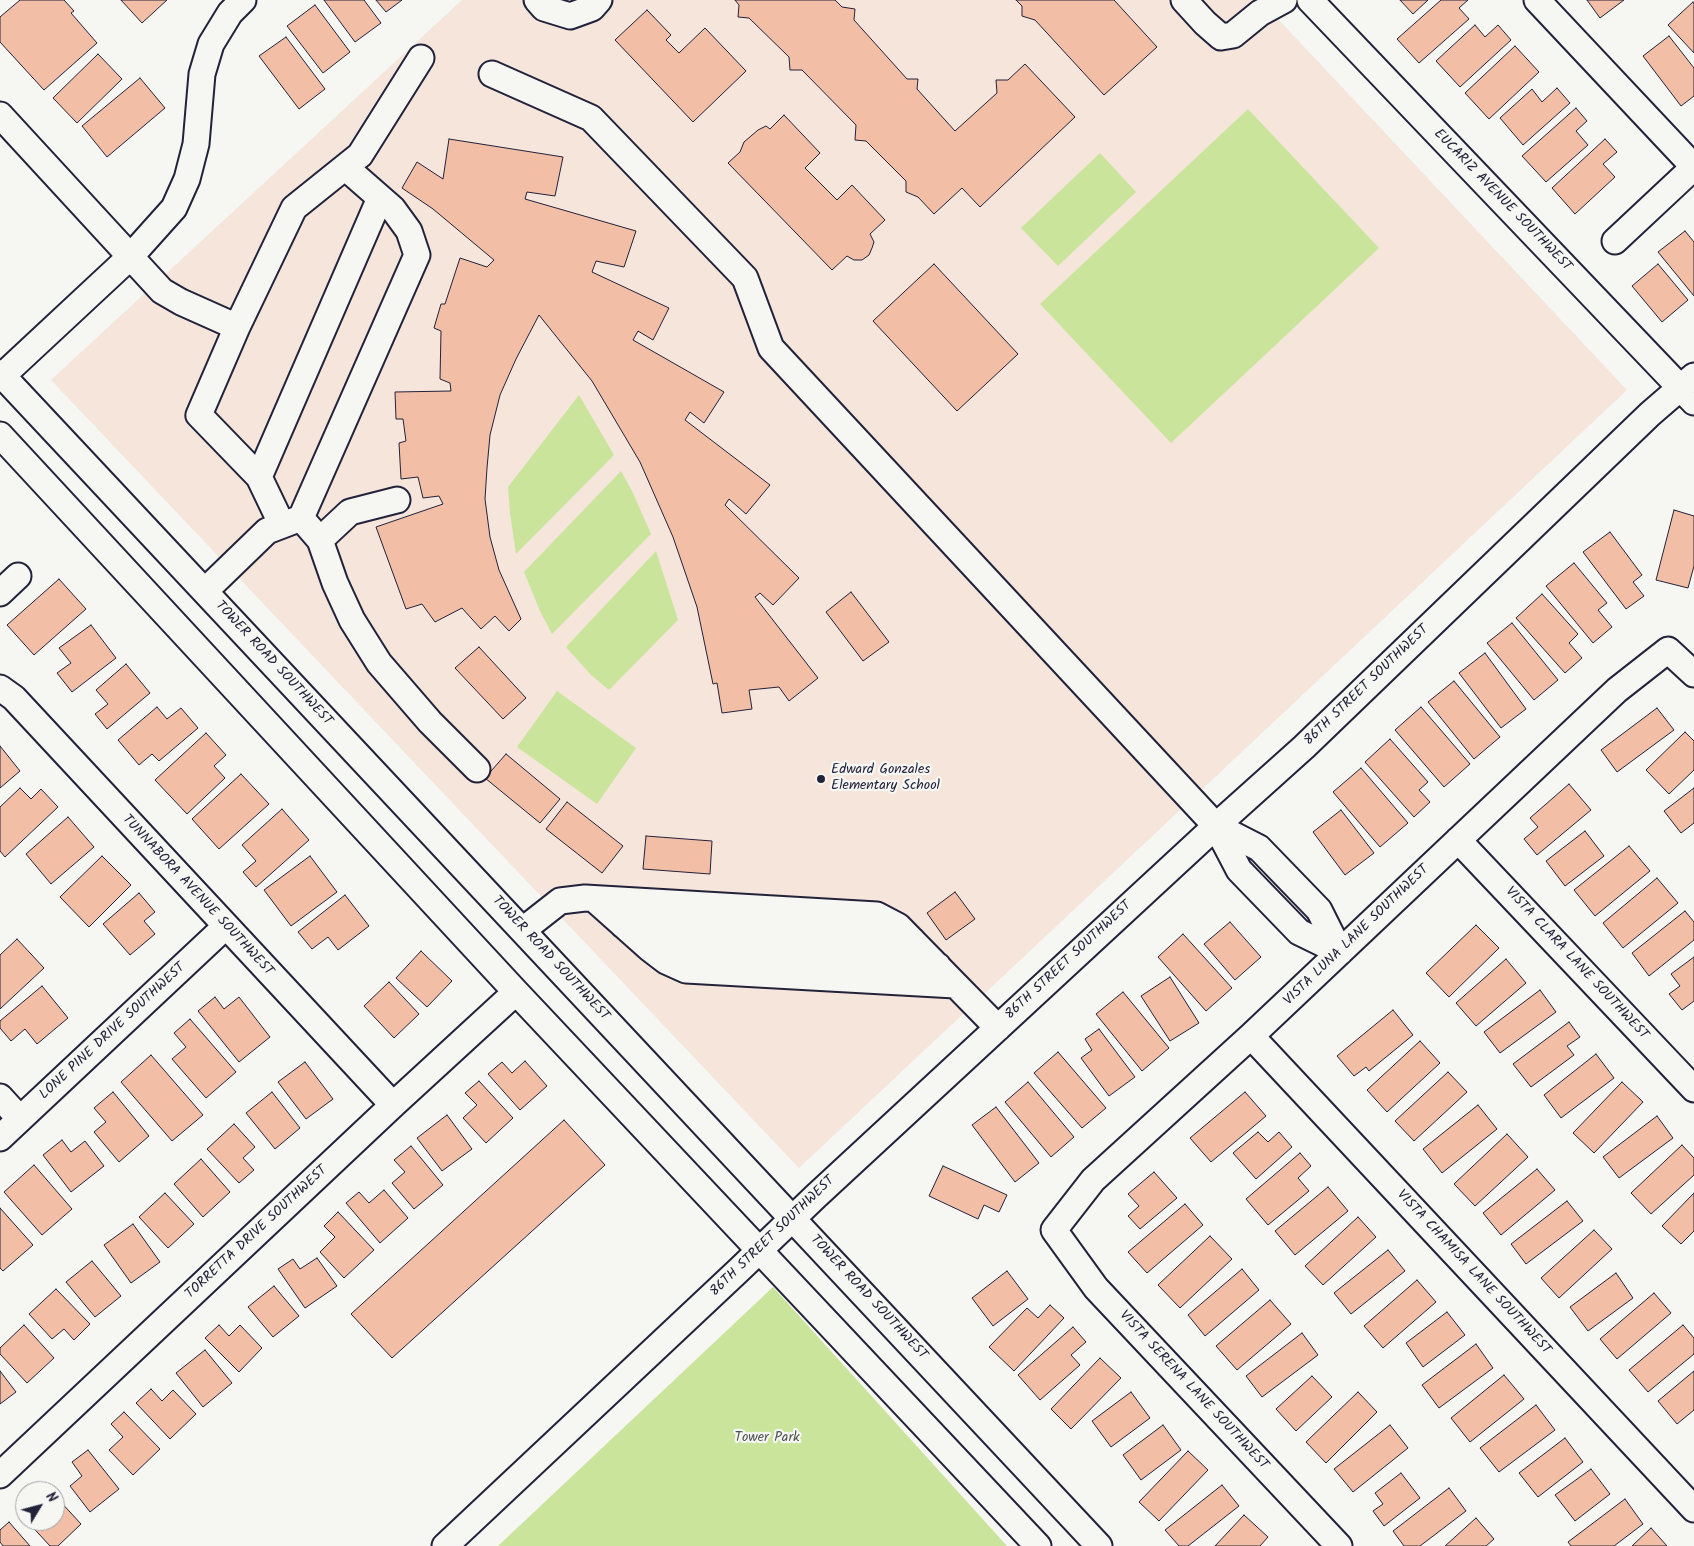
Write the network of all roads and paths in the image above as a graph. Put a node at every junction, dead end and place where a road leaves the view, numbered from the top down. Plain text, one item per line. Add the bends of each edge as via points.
1 (243, 0) edge
2 (538, 0) edge
3 (599, 0) edge
4 (1184, 0) edge
5 (1284, 0) edge
6 (1310, 0) edge
7 (1537, 0) edge
8 (422, 58) dead end
9 (492, 74) dead end
10 (0, 115) edge
11 (345, 167) junction
12 (1694, 167) edge
13 (380, 198) junction
14 (1615, 240) dead end
15 (131, 256) junction
16 (237, 327) junction
17 (1, 375) edge
18 (1689, 388) edge
19 (0, 435) edge
20 (259, 477) junction
21 (398, 500) dead end
22 (291, 522) junction
23 (320, 540) junction
24 (18, 576) dead end
25 (205, 591) junction
26 (0, 593) edge
27 (1694, 674) edge
28 (0, 688) edge
29 (477, 769) dead end
30 (1216, 826) junction
31 (1458, 840) junction
32 (594, 898) junction
33 (623, 925) junction
34 (226, 926) junction
35 (523, 930) junction
36 (912, 940) junction
37 (649, 948) junction
38 (1340, 952) junction
39 (938, 966) junction
40 (955, 985) junction
41 (516, 992) junction
42 (998, 1028) junction
43 (1251, 1036) junction
44 (1694, 1089) edge
45 (0, 1097) edge
46 (393, 1105) junction
47 (20, 1119) junction
48 (0, 1138) edge
49 (793, 1217) junction
50 (1054, 1230) joint
51 (760, 1250) junction
52 (0, 1475) edge
53 (1694, 1509) edge
54 (445, 1546) edge
55 (1038, 1546) edge
56 (1099, 1546) edge
57 (1339, 1546) edge

1 - 15 street via 230,13 211,44 202,74 196,144 187,179 174,208
2 - 3 street via 544,8 570,16 592,8
4 - 5 street via 1221,37 1233,35 1260,13
6 - 18 street, EUCARIZ AVENUE SOUTHWEST
7 - 12 street
8 - 11 street via 360,155
9 - 30 street via 592,118 745,278 771,348
10 - 15 street
11 - 13 street
11 - 16 street via 294,208
12 - 14 street
13 - 20 street
13 - 22 street via 393,209 409,231 417,255
15 - 16 street via 162,291
15 - 17 street
16 - 20 street via 199,415
17 - 25 street, TOWER ROAD SOUTHWEST
18 - 30 street, 86TH STREET SOUTHWEST via 1650,414 1304,747
19 - 41 street
20 - 22 street
21 - 23 street via 350,512
22 - 23 street
22 - 25 street via 267,531
23 - 29 street via 352,620 380,664 430,722
24 - 26 street
25 - 35 street, TOWER ROAD SOUTHWEST
27 - 31 street, VISTA LUNA LANE SOUTHWEST via 1668,650 1617,690
28 - 34 street, TUNNABORA AVENUE SOUTHWEST via 14,698
30 - 38 street via 1239,870 1299,932
30 - 42 street, 86TH STREET SOUTHWEST
31 - 38 street, VISTA LUNA LANE SOUTHWEST
31 - 44 street, VISTA CLARA LANE SOUTHWEST
32 - 33 street
32 - 35 street via 560,901
32 - 36 street via 877,915 898,926
33 - 36 street
33 - 37 street
34 - 46 street, TUNNABORA AVENUE SOUTHWEST
34 - 47 street, LONE PINE DRIVE SOUTHWEST
35 - 49 street, TOWER ROAD SOUTHWEST
36 - 39 street
37 - 39 street
37 - 40 street via 686,970
38 - 43 street, VISTA LUNA LANE SOUTHWEST
39 - 40 street
40 - 42 street
41 - 46 street, TORRETTA DRIVE SOUTHWEST
41 - 51 street
42 - 49 street, 86TH STREET SOUTHWEST
43 - 50 street, VISTA LUNA LANE SOUTHWEST via 1093,1180
43 - 53 street, VISTA CHAMISA LANE SOUTHWEST
45 - 47 street
46 - 52 street, TORRETTA DRIVE SOUTHWEST
47 - 48 street, LONE PINE DRIVE SOUTHWEST
49 - 51 street, 86TH STREET SOUTHWEST
49 - 56 street, TOWER ROAD SOUTHWEST
50 - 57 street, VISTA SERENA LANE SOUTHWEST via 1096,1288
51 - 54 street, 86TH STREET SOUTHWEST
51 - 55 street

